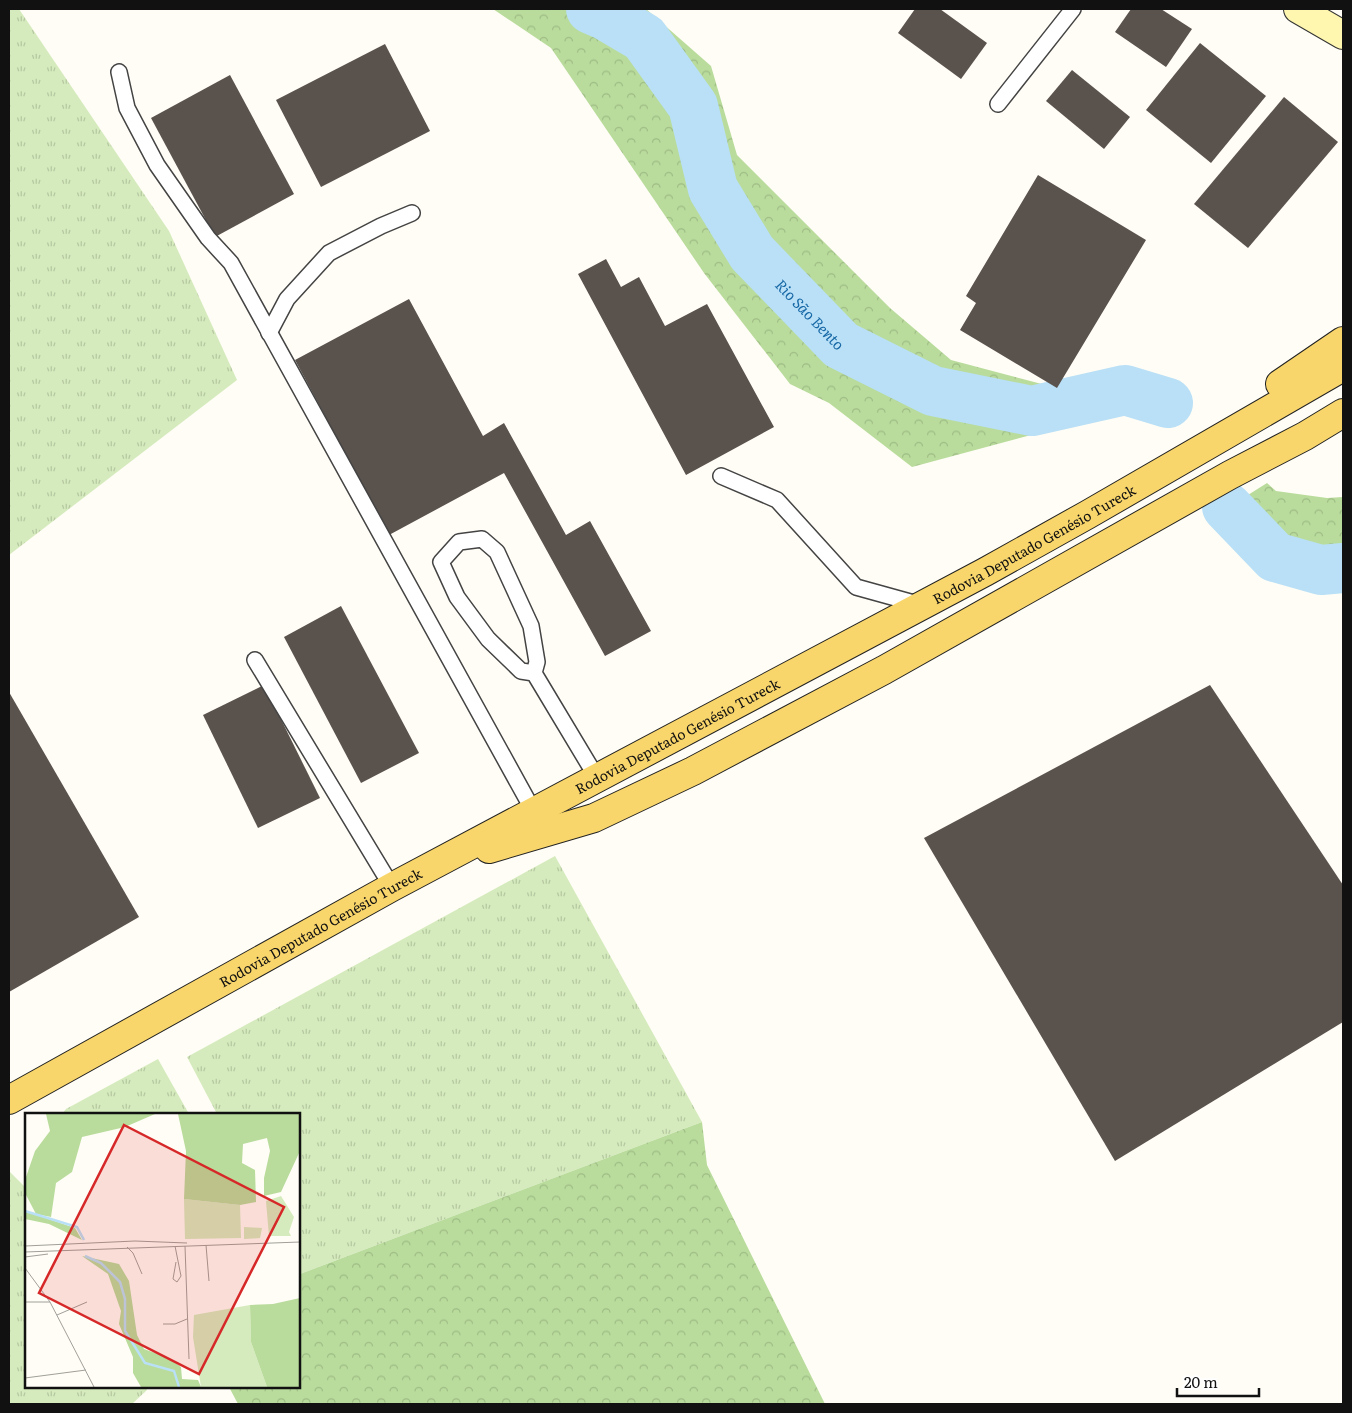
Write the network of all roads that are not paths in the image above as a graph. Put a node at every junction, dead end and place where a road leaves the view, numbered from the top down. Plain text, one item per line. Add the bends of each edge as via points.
1 (1073, 9) edge
2 (1298, 9) edge
3 (1343, 35) edge
4 (119, 72) dead end
5 (998, 104) dead end
6 (412, 213) dead end
7 (270, 333) junction
8 (1343, 341) edge
9 (1343, 367) edge
10 (1343, 413) edge
11 (721, 476) dead end
12 (1087, 515) junction
13 (921, 606) junction
14 (255, 660) dead end
15 (534, 673) junction
16 (597, 778) junction
17 (534, 812) junction
18 (432, 866) junction
19 (392, 887) junction
20 (9, 1100) edge

1 - 5 lane
2 - 3 main road
4 - 7 lane via 126,108 157,165 208,238 231,263
6 - 7 lane via 329,253 287,299
7 - 17 lane
8 - 12 main road
9 - 12 main road, Rodovia Deputado Genésio Tureck
10 - 18 main road via 884,670 693,772 594,818
11 - 13 lane via 777,500 856,587
12 - 13 main road, Rodovia Deputado Genésio Tureck
13 - 16 main road, Rodovia Deputado Genésio Tureck
14 - 19 lane
15 - 15 lane via 522,670 488,639 457,597 441,562 459,542 482,539 497,552 531,626 537,662
15 - 16 lane
16 - 17 main road, Rodovia Deputado Genésio Tureck
17 - 18 main road, Rodovia Deputado Genésio Tureck
18 - 19 main road, Rodovia Deputado Genésio Tureck
19 - 20 main road, Rodovia Deputado Genésio Tureck

